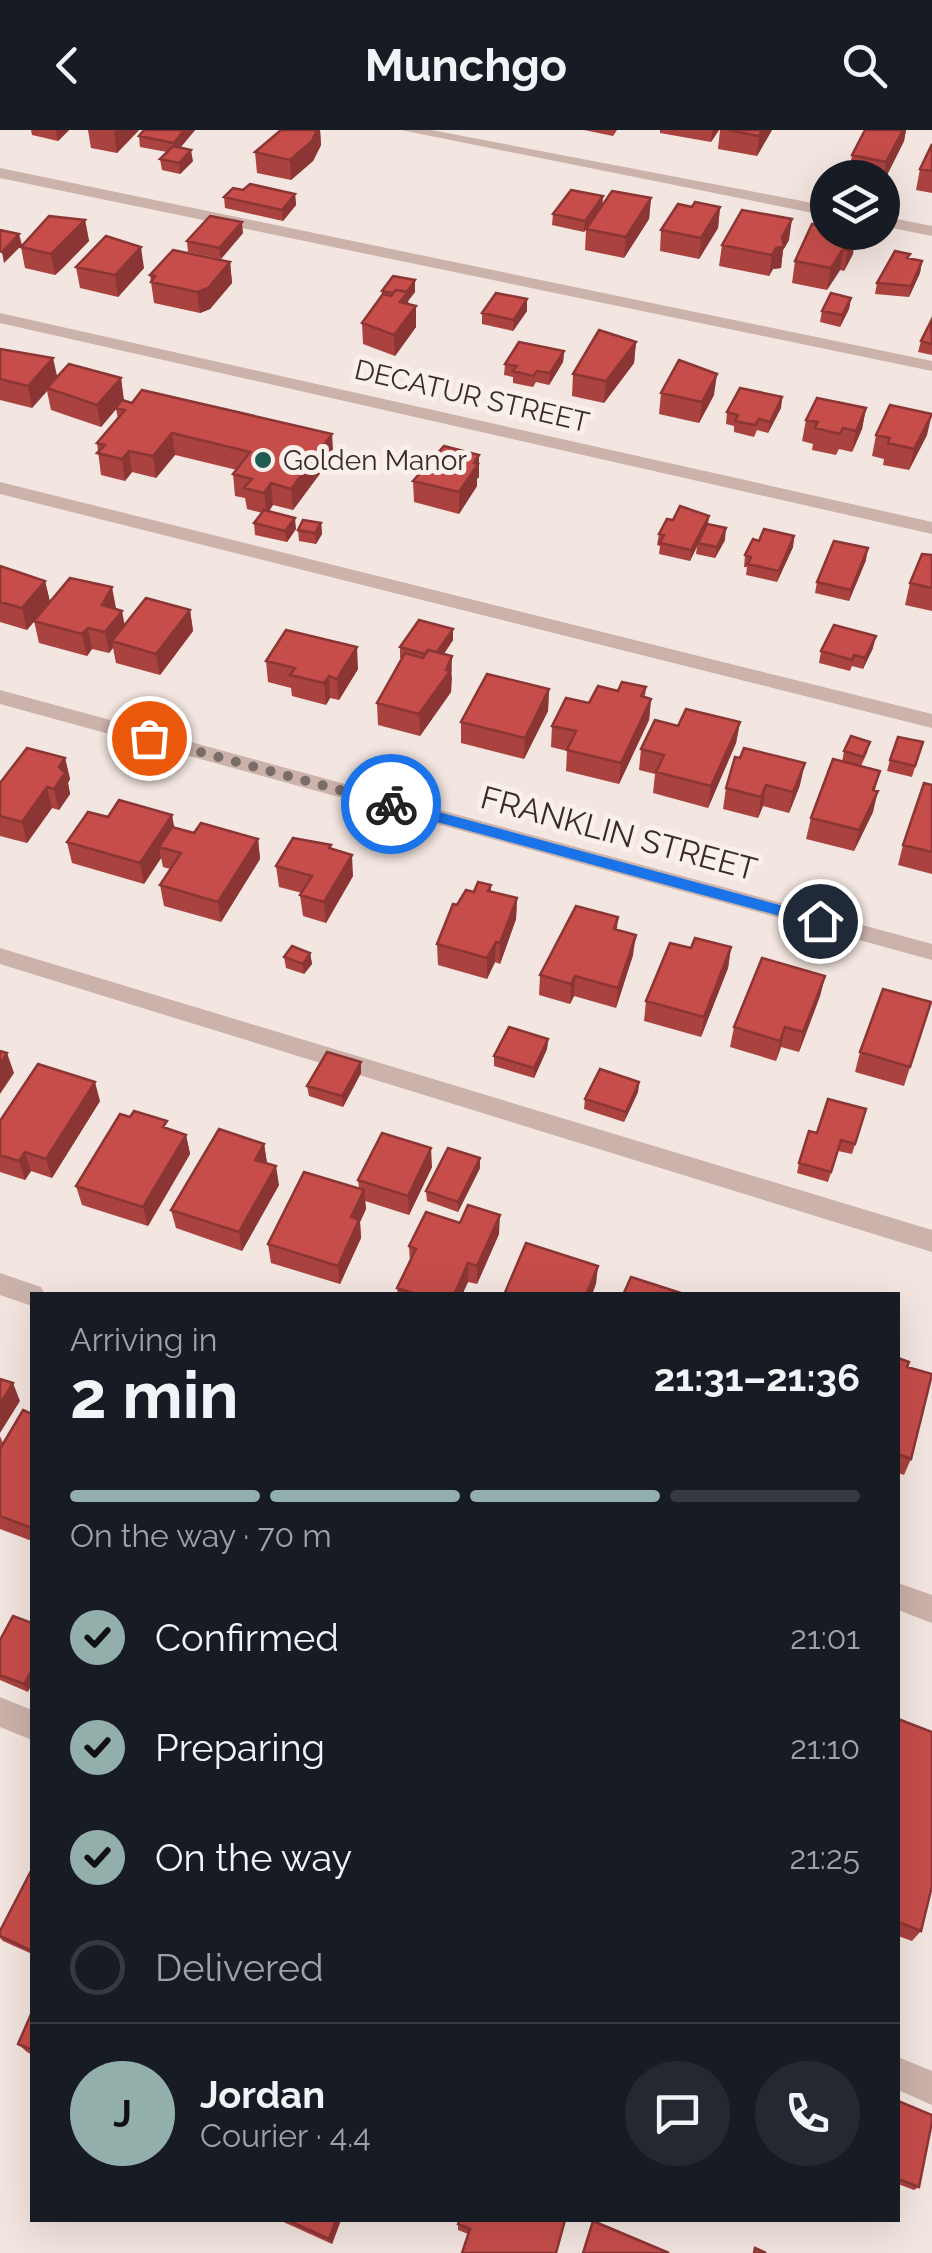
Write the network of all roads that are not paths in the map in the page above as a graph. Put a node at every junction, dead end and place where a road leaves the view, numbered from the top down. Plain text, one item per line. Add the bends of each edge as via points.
1 (408, 130) edge
2 (0, 173) edge
3 (810, 207) edge
4 (900, 224) edge
5 (932, 230) edge
6 (0, 318) edge
7 (932, 366) edge
8 (0, 488) edge
9 (932, 528) edge
10 (0, 697) edge
11 (932, 721) edge
12 (932, 952) edge
13 (0, 956) edge
14 (932, 1241) edge
15 (0, 1284) edge
16 (30, 1295) edge
17 (900, 1598) edge
18 (932, 1610) edge
19 (0, 1712) edge
20 (30, 1724) edge
21 (900, 2075) edge
22 (932, 2088) edge

1 - 3 street
2 - 7 street
4 - 5 street
6 - 9 street, DECATUR STREET
8 - 11 street
10 - 12 street, FRANKLIN STREET
13 - 14 street
15 - 16 street
17 - 18 street
19 - 20 street
21 - 22 street

